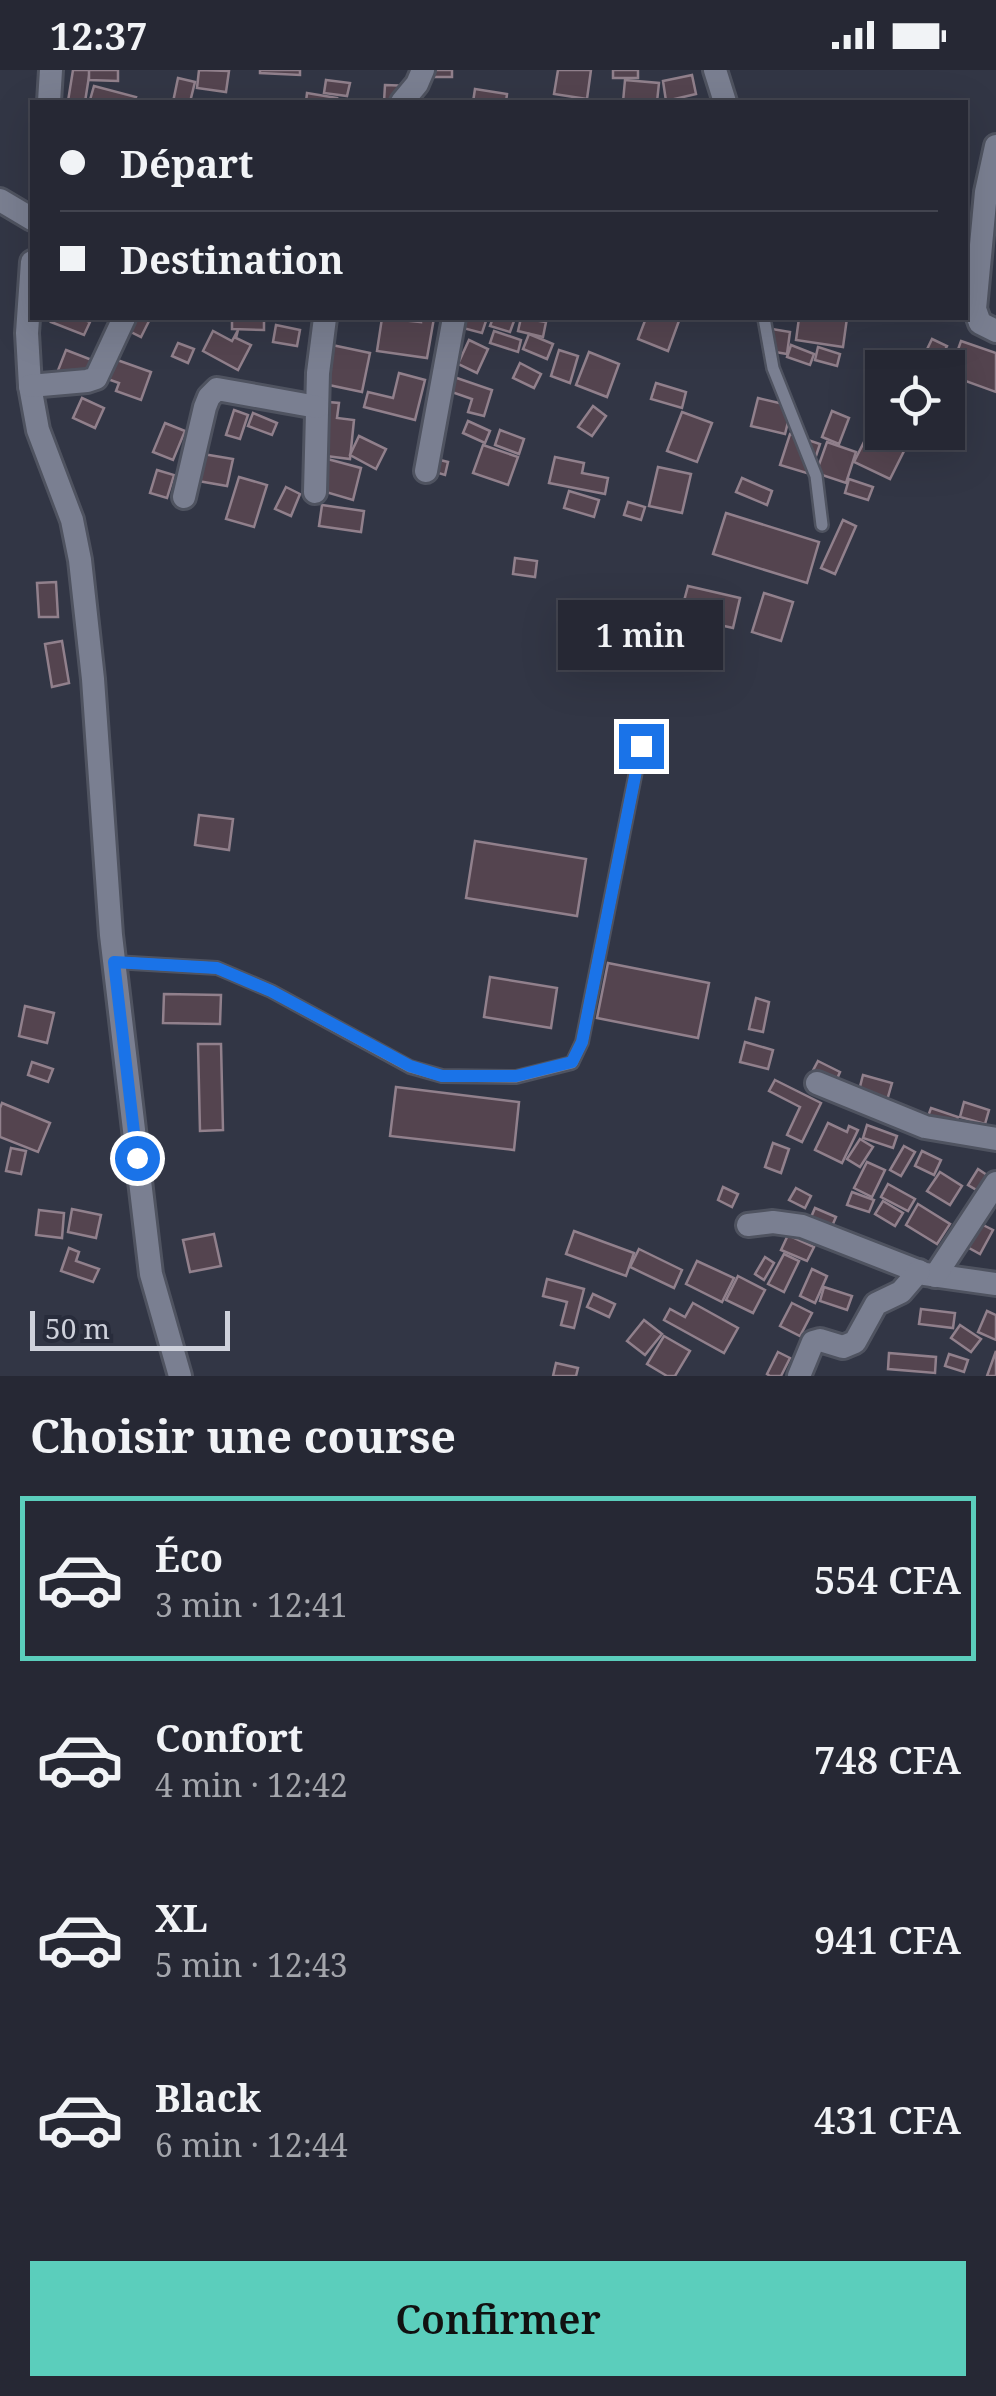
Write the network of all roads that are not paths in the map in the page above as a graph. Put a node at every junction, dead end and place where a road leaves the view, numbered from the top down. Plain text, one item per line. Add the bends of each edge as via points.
1 (51, 70) edge
2 (423, 70) edge
3 (715, 70) edge
4 (49, 100) edge
5 (404, 100) edge
6 (723, 100) edge
7 (996, 146) edge
8 (0, 200) edge
9 (30, 218) edge
10 (30, 290) edge
11 (123, 320) edge
12 (325, 320) edge
13 (454, 320) edge
14 (764, 320) edge
15 (996, 331) edge
16 (30, 386) junction
17 (317, 408) junction
18 (426, 471) dead end
19 (315, 492) dead end
20 (184, 497) dead end
21 (822, 525) dead end
22 (641, 746) dead end
23 (114, 962) junction
24 (817, 1083) dead end
25 (996, 1139) edge
26 (996, 1183) edge
27 (748, 1225) dead end
28 (927, 1274) junction
29 (996, 1284) edge
30 (180, 1376) edge
31 (798, 1376) edge

1 - 4 street
2 - 5 street
3 - 6 street
7 - 15 street via 975,309 980,323
8 - 9 street
10 - 16 street
11 - 16 street via 96,378
12 - 17 street
13 - 18 street
14 - 21 lane via 772,368 816,476
16 - 23 street via 80,560
17 - 19 street
17 - 20 street via 217,389 204,407
22 - 23 lane via 582,1042 572,1062 516,1076 442,1076 217,968
23 - 30 street via 151,1274
24 - 25 street via 925,1126
26 - 28 street
27 - 28 street via 802,1226
28 - 29 street
28 - 31 street via 876,1304 854,1342 813,1342

